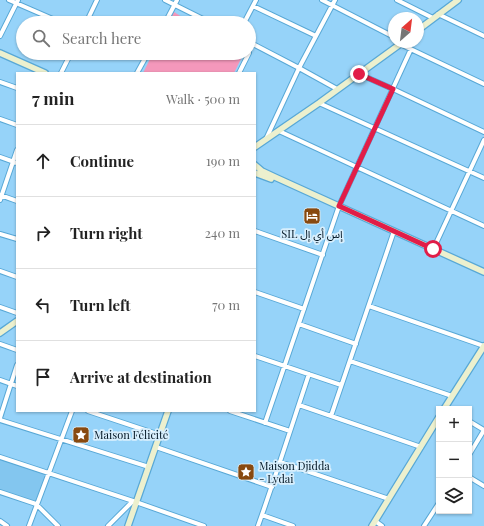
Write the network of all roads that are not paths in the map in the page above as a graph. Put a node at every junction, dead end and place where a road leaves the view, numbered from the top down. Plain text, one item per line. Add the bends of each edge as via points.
1 (9, 0) edge
2 (97, 0) edge
3 (165, 0) edge
4 (177, 0) edge
5 (256, 0) edge
6 (322, 0) edge
7 (335, 0) edge
8 (397, 0) edge
9 (458, 0) edge
10 (18, 2) edge
11 (175, 5) junction
12 (332, 5) junction
13 (253, 6) junction
14 (438, 14) junction
15 (47, 16) edge
16 (89, 16) edge
17 (169, 16) edge
18 (197, 16) edge
19 (248, 16) edge
20 (433, 18) junction
21 (424, 25) edge
22 (388, 34) edge
23 (0, 36) edge
24 (316, 36) junction
25 (484, 36) edge
26 (256, 46) edge
27 (394, 48) edge
28 (411, 49) joint
29 (0, 53) edge
30 (0, 56) edge
31 (68, 60) edge
32 (144, 60) edge
33 (246, 60) edge
34 (299, 68) junction
35 (35, 72) edge
36 (43, 72) edge
37 (62, 72) edge
38 (138, 72) edge
39 (240, 72) edge
40 (359, 74) junction
41 (0, 82) edge
42 (484, 84) edge
43 (16, 88) edge
44 (337, 89) junction
45 (393, 89) junction
46 (319, 103) junction
47 (0, 120) edge
48 (16, 125) edge
49 (375, 128) junction
50 (279, 131) junction
51 (484, 132) edge
52 (484, 140) edge
53 (265, 141) junction
54 (256, 147) edge
55 (0, 157) edge
56 (15, 162) edge
57 (256, 167) edge
58 (356, 168) junction
59 (470, 171) junction
60 (256, 173) edge
61 (484, 178) edge
62 (1, 195) edge
63 (0, 200) edge
64 (16, 201) edge
65 (339, 208) junction
66 (451, 211) junction
67 (484, 226) edge
68 (256, 231) edge
69 (0, 234) edge
70 (394, 234) junction
71 (16, 239) edge
72 (433, 250) junction
73 (323, 255) junction
74 (0, 271) edge
75 (484, 272) edge
76 (484, 276) edge
77 (16, 277) edge
78 (256, 292) edge
79 (369, 306) junction
80 (0, 307) edge
81 (304, 309) junction
82 (16, 313) edge
83 (16, 321) edge
84 (299, 324) junction
85 (0, 333) edge
86 (0, 344) edge
87 (356, 344) junction
88 (484, 346) edge
89 (16, 350) edge
90 (256, 356) edge
91 (350, 361) junction
92 (284, 365) junction
93 (16, 368) edge
94 (310, 374) junction
95 (0, 380) edge
96 (11, 383) junction
97 (341, 385) junction
98 (16, 386) edge
99 (452, 396) junction
100 (299, 405) junction
101 (448, 406) edge
102 (72, 412) edge
103 (91, 412) edge
104 (168, 412) edge
105 (233, 412) edge
106 (330, 416) junction
107 (0, 419) edge
108 (436, 422) edge
109 (265, 423) junction
110 (472, 423) edge
111 (484, 430) edge
112 (290, 431) junction
113 (160, 435) junction
114 (61, 439) junction
115 (156, 447) junction
116 (421, 447) junction
117 (472, 450) edge
118 (0, 457) edge
119 (280, 462) junction
120 (149, 468) junction
121 (49, 473) junction
122 (471, 478) edge
123 (272, 486) junction
124 (484, 486) edge
125 (0, 492) edge
126 (389, 499) junction
127 (135, 501) junction
128 (36, 504) junction
129 (436, 508) edge
130 (262, 515) junction
131 (0, 521) edge
132 (373, 524) edge
133 (7, 526) edge
134 (29, 526) edge
135 (58, 526) edge
136 (108, 526) edge
137 (128, 526) edge
138 (204, 526) edge
139 (258, 526) edge
140 (293, 526) edge
141 (382, 526) edge
142 (424, 526) edge

1 - 10 street
2 - 16 street
3 - 11 street
4 - 11 street
5 - 13 street
6 - 12 street
7 - 12 street
8 - 20 street
9 - 14 street
10 - 15 street
10 - 23 street
11 - 17 street
11 - 18 street
12 - 22 street
12 - 24 street
13 - 19 street
13 - 24 street
14 - 20 street
14 - 25 street
20 - 21 street
24 - 34 street
26 - 34 street
27 - 40 street
28 - 42 street
28 - 45 street
29 - 36 street
30 - 35 street
31 - 37 street
32 - 38 street
33 - 39 street
34 - 44 street
34 - 53 street
40 - 44 street
40 - 45 street
41 - 43 street
44 - 46 street
45 - 49 street
45 - 51 street
46 - 49 street
46 - 50 street
47 - 48 street
49 - 58 street
49 - 59 street
50 - 53 street
50 - 58 street
52 - 59 street
53 - 54 street
55 - 56 street
56 - 62 street
57 - 65 street
58 - 65 street
58 - 66 street
59 - 61 street
59 - 66 street
60 - 65 street
62 - 63 street
62 - 64 street
65 - 70 street
65 - 72 street
65 - 73 street
66 - 67 street
66 - 72 street
68 - 73 street
69 - 71 street
70 - 72 street
70 - 79 street
72 - 75 street
72 - 76 street
73 - 81 street
74 - 77 street
78 - 81 street
79 - 87 street
79 - 88 street
80 - 82 street
81 - 84 street
83 - 85 street
84 - 87 street
84 - 92 street
86 - 89 street
87 - 91 street
88 - 99 street
90 - 92 street
91 - 97 street
91 - 99 street
92 - 94 street
92 - 109 street
93 - 96 street
94 - 97 street
94 - 100 street
95 - 96 street
96 - 98 street
96 - 107 street
97 - 106 street
99 - 101 street
100 - 106 street
100 - 112 street
102 - 114 street
103 - 113 street
104 - 113 street
105 - 109 street
106 - 116 street
107 - 114 street
108 - 116 street
109 - 112 street
110 - 111 street
111 - 117 street
112 - 119 street
113 - 115 street
114 - 120 street
114 - 121 street
115 - 120 street
115 - 123 street
116 - 126 street
118 - 121 street
119 - 123 street
119 - 126 street
120 - 127 street
121 - 127 street
121 - 128 street
122 - 124 street
123 - 130 street
125 - 128 street
126 - 132 street
127 - 136 street
127 - 137 street
127 - 138 street
128 - 134 street
128 - 135 street
129 - 142 street
130 - 139 street
130 - 140 street
131 - 133 street
132 - 141 street

